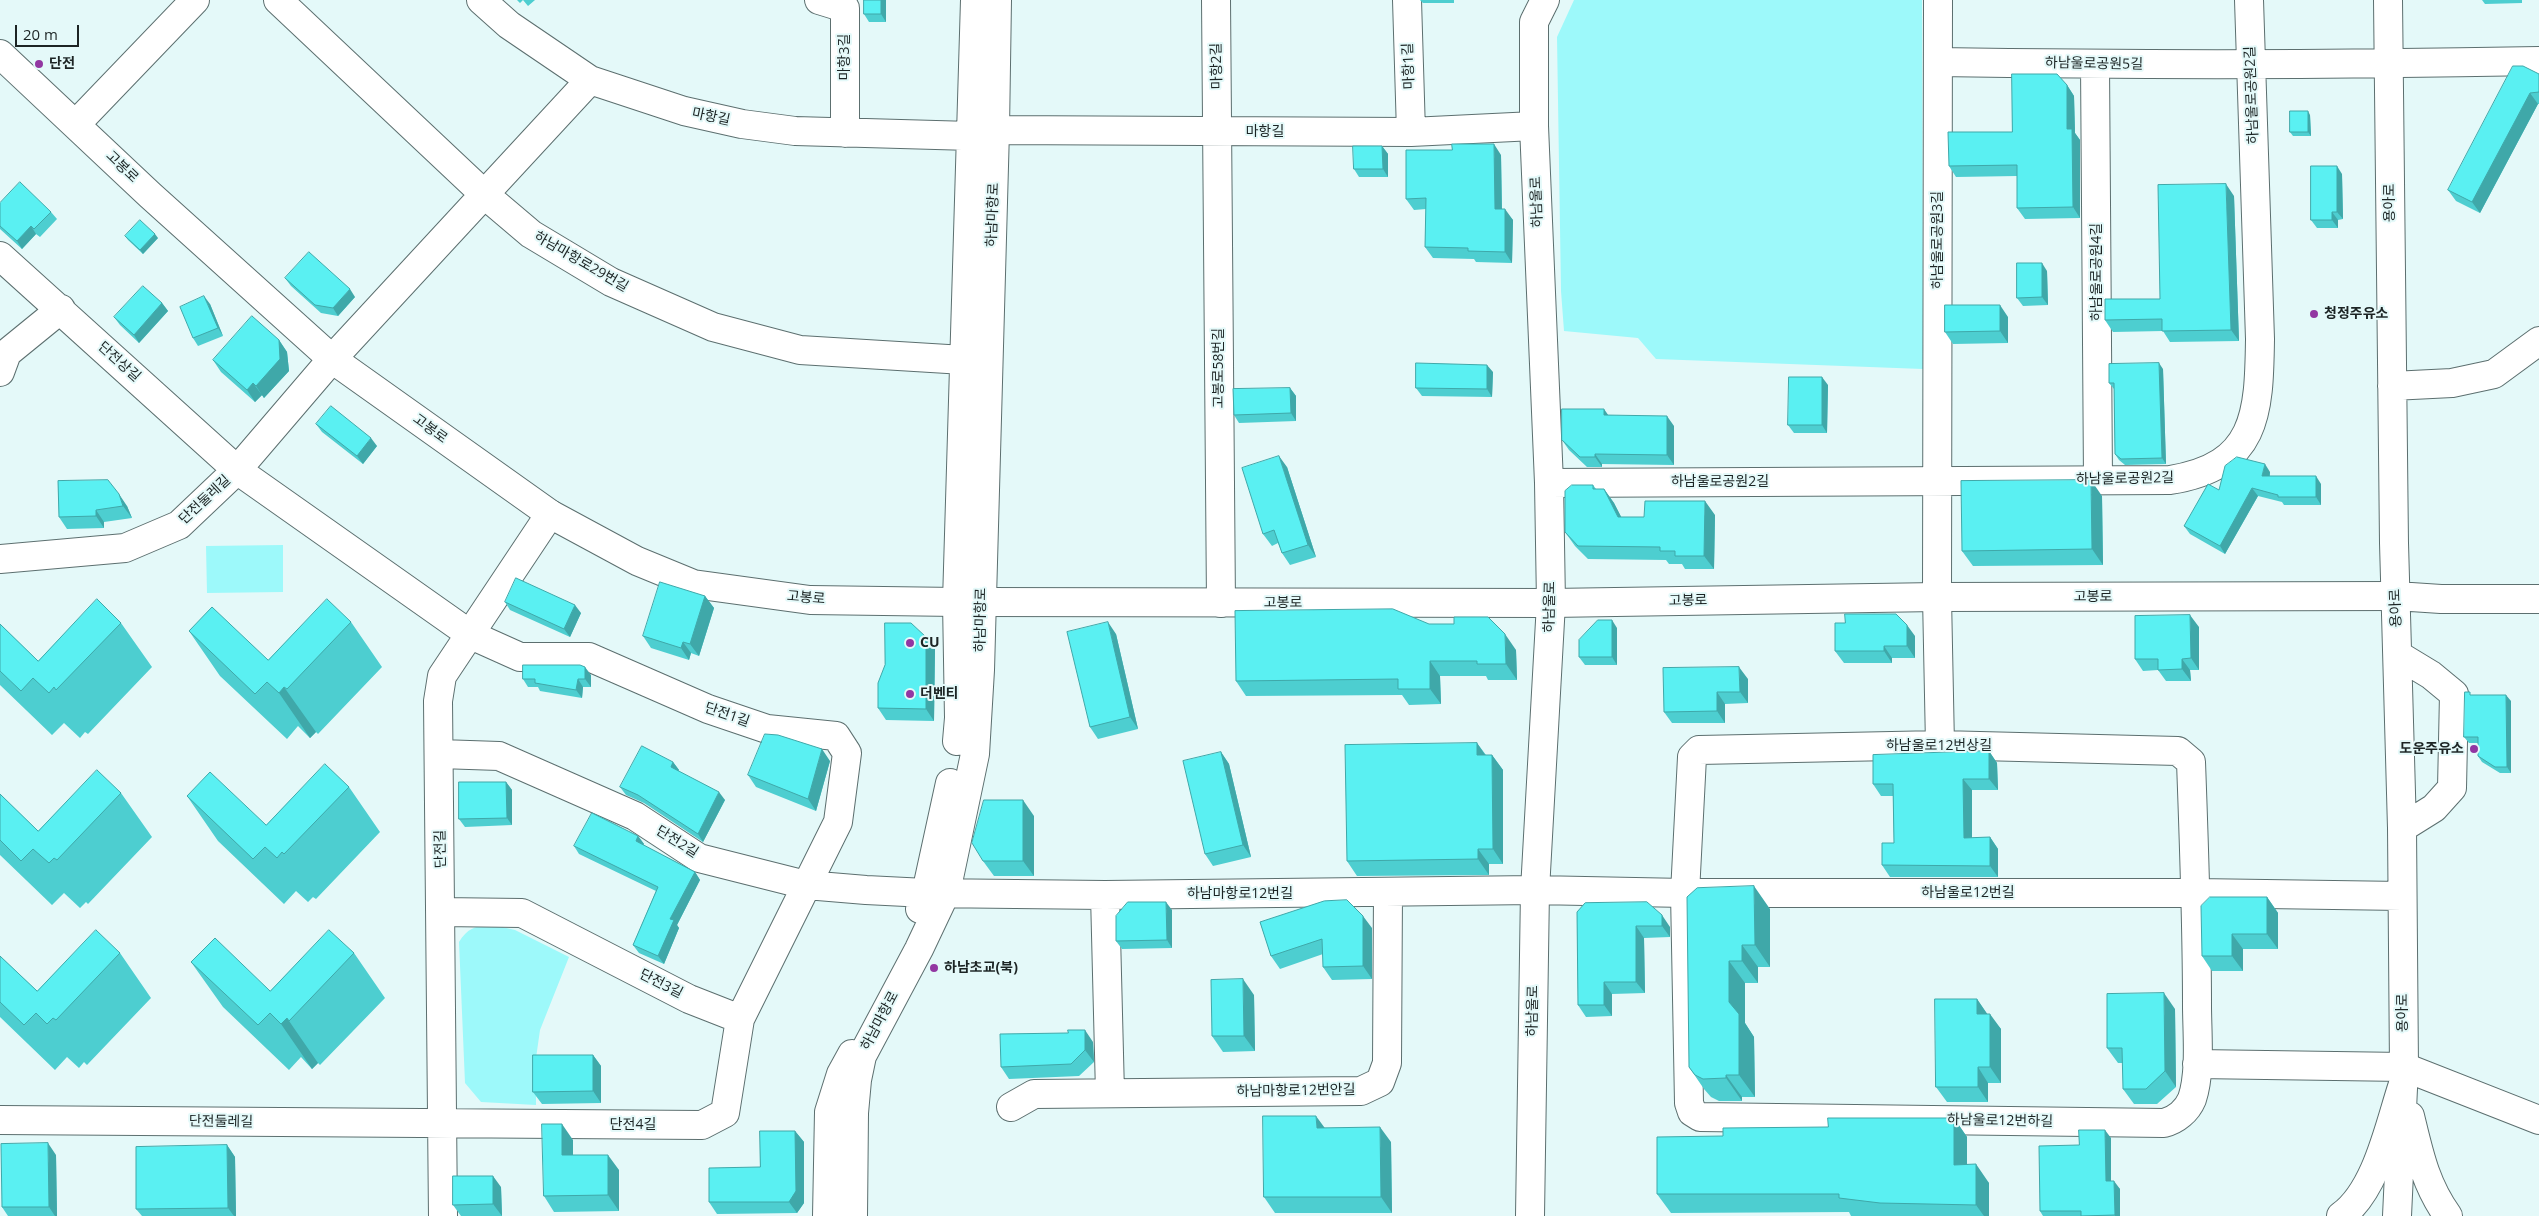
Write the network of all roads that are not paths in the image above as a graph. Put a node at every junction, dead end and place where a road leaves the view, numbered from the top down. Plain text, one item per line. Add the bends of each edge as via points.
1 (194, 0) edge
2 (278, 0) edge
3 (481, 0) edge
4 (819, 0) edge
5 (974, 0) edge
6 (997, 0) edge
7 (1216, 0) edge
8 (1407, 0) edge
9 (1545, 0) edge
10 (1938, 0) edge
11 (2249, 0) edge
12 (2388, 0) edge
13 (0, 54) edge
14 (2539, 61) edge
15 (1938, 62) junction
16 (2095, 64) junction
17 (2250, 64) junction
18 (2389, 64) junction
19 (590, 80) junction
20 (76, 124) junction
21 (1534, 126) junction
22 (1411, 132) junction
23 (845, 133) junction
24 (983, 133) junction
25 (1218, 133) junction
26 (485, 195) junction
27 (0, 256) edge
28 (61, 310) junction
29 (2539, 341) edge
30 (332, 359) junction
31 (964, 360) junction
32 (1, 367) edge
33 (2392, 386) junction
34 (237, 470) junction
35 (2098, 480) junction
36 (1938, 481) junction
37 (1549, 483) junction
38 (550, 514) junction
39 (0, 559) edge
40 (2396, 596) junction
41 (1937, 597) junction
42 (2539, 599) edge
43 (969, 602) junction
44 (1220, 603) junction
45 (1551, 603) junction
46 (471, 635) junction
47 (2398, 655) junction
48 (1940, 745) junction
49 (440, 754) junction
50 (2402, 828) junction
51 (806, 885) junction
52 (1534, 890) junction
53 (936, 893) junction
54 (1388, 893) junction
55 (1685, 893) junction
56 (2197, 893) junction
57 (1105, 894) junction
58 (2402, 896) junction
59 (441, 912) junction
60 (740, 1019) junction
61 (2197, 1064) junction
62 (2403, 1077) junction
63 (1110, 1093) junction
64 (1011, 1107) dead end
65 (0, 1120) edge
66 (2539, 1120) edge
67 (443, 1124) junction
68 (443, 1216) edge
69 (827, 1216) edge
70 (853, 1216) edge
71 (1530, 1216) edge
72 (2341, 1216) edge
73 (2397, 1216) edge
74 (2448, 1216) edge

1 - 20 street
2 - 26 street, 하남마항로29번길
3 - 19 street, 마항길 via 509,25
4 - 23 street, 마항3길 via 845,8
5 - 24 street, 하남마항로
6 - 24 street, 하남마항로
7 - 25 street, 마항2길
8 - 22 street, 마항1길
9 - 21 street, 하남울로 via 1534,22
10 - 15 street, 하남울로공원3길
11 - 17 street, 하남울로공원2길
12 - 18 street, 용아로
13 - 20 street, 고봉로
14 - 18 street, 하남울로공원5길
15 - 16 street, 하남울로공원5길
15 - 36 street, 하남울로공원3길
16 - 17 street, 하남울로공원5길
16 - 35 street, 하남울로공원4길
17 - 18 street, 하남울로공원5길
17 - 35 street, 하남울로공원2길 via 2260,391 2246,437 2231,457 2192,477
18 - 33 street, 용아로
19 - 23 street, 마항길 via 684,112 795,131
19 - 26 street, 단전둘레길
20 - 30 street, 고봉로
21 - 22 street, 마항길
21 - 37 street, 하남울로
22 - 25 street, 마항길
23 - 24 street, 마항길
24 - 25 street, 마항길
24 - 31 street, 하남마항로
24 - 43 street, 하남마항로
25 - 44 street, 고봉로58번길
26 - 30 street, 단전둘레길
26 - 31 street, 하남마항로29번길 via 531,234 611,282 713,327 800,350
27 - 28 street, 단전상길
28 - 32 street via 7,353
28 - 34 street, 단전상길
29 - 33 street via 2494,374 2452,383
30 - 34 street, 단전둘레길
30 - 38 street, 고봉로
31 - 43 street, 하남마항로
33 - 40 street, 용아로
34 - 39 street, 단전둘레길 via 179,525 125,548
34 - 46 street, 단전상길
35 - 36 street, 하남울로공원2길
36 - 37 street, 하남울로공원2길
36 - 41 street, 하남울로공원3길
37 - 45 street, 하남울로
38 - 43 street, 고봉로 via 637,561 693,584 810,600
38 - 46 street, 단전길
40 - 41 street, 고봉로
40 - 42 street, 고봉로
40 - 47 street, 용아로
41 - 45 street, 고봉로
41 - 48 street, 하남울로공원3길
43 - 44 street, 고봉로
43 - 53 street, 하남마항로 via 980,670 974,754
44 - 45 street, 고봉로
45 - 52 street, 하남울로
46 - 49 street, 단전길 via 442,676 438,701
46 - 51 street, 단전1길 via 520,656 589,657 708,709 767,729 836,736 848,753 838,822
47 - 50 street, 용아로
47 - 50 street via 2454,694 2452,788 2434,808
48 - 55 street, 하남울로12번상길 via 1699,750 1690,767
48 - 56 street, 하남울로12번상길 via 2178,751 2190,762
49 - 51 street, 단전2길 via 499,756 635,816 699,858
49 - 59 street, 단전길
50 - 58 street, 용아로
51 - 53 street, 단전2길
51 - 60 street
52 - 54 street, 하남마항로12번길
52 - 55 street, 하남울로12번길
52 - 71 street, 하남울로
53 - 57 street, 하남마항로12번길
53 - 69 street, 하남마항로 via 903,948 841,1074 829,1112
53 - 70 street, 하남마항로 via 919,949 862,1056 854,1113
54 - 57 street, 하남마항로12번길
54 - 63 street, 하남마항로12번안길 via 1386,1063 1380,1082 1361,1092
55 - 56 street, 하남울로12번길
55 - 61 street, 하남울로12번하길 via 1689,1103 1692,1112 1700,1117 2164,1123 2180,1115 2191,1100
56 - 58 street, 하남울로12번길
56 - 61 street, 하남울로12번하길
57 - 63 street
58 - 62 street, 용아로
59 - 60 street, 단전3길 via 522,913 689,999
59 - 67 street, 단전길
60 - 67 street, 단전4길 via 725,1113 702,1126
61 - 62 street
62 - 66 street
62 - 72 street via 2371,1178 2360,1198
62 - 73 street, 용아로
62 - 74 street via 2426,1178
63 - 64 street, 하남마항로12번안길 via 1034,1094
65 - 67 street, 단전둘레길
67 - 68 street, 단전길

